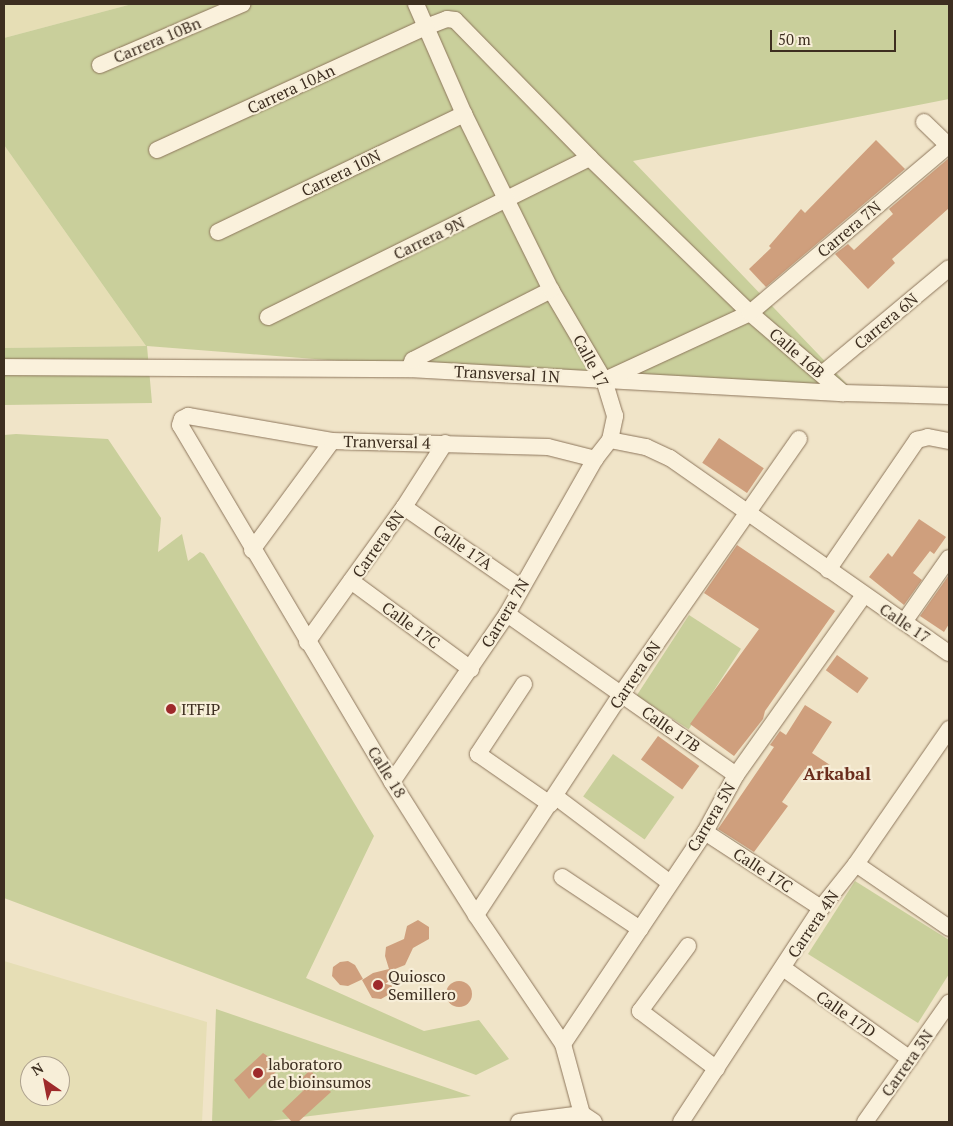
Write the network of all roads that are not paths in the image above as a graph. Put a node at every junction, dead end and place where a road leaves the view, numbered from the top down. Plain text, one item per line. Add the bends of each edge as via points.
1 (242, 4) edge
2 (416, 4) edge
3 (426, 27) junction
4 (100, 65) dead end
5 (464, 114) junction
6 (924, 122) dead end
7 (949, 145) edge
8 (157, 150) dead end
9 (590, 158) junction
10 (506, 200) junction
11 (218, 232) dead end
12 (949, 268) edge
13 (551, 290) junction
14 (750, 313) junction
15 (268, 318) dead end
16 (4, 367) edge
17 (410, 369) junction
18 (822, 374) junction
19 (604, 380) junction
20 (842, 394) junction
21 (949, 396) edge
22 (182, 419) joint
23 (799, 439) dead end
24 (610, 440) junction
25 (332, 441) junction
26 (949, 441) edge
27 (444, 443) junction
28 (595, 459) junction
29 (404, 507) junction
30 (746, 513) junction
31 (252, 550) junction
32 (949, 558) edge
33 (828, 570) junction
34 (351, 581) junction
35 (521, 588) junction
36 (864, 595) junction
37 (507, 614) junction
38 (904, 622) junction
39 (307, 642) junction
40 (949, 653) edge
41 (471, 669) junction
42 (524, 684) dead end
43 (621, 694) junction
44 (949, 729) edge
45 (736, 775) junction
46 (392, 782) junction
47 (553, 801) junction
48 (704, 832) junction
49 (856, 864) junction
50 (562, 877) dead end
51 (669, 882) junction
52 (821, 908) junction
53 (476, 915) junction
54 (640, 928) junction
55 (949, 928) edge
56 (688, 946) dead end
57 (783, 968) junction
58 (949, 1003) edge
59 (563, 1044) junction
60 (910, 1059) junction
61 (717, 1069) junction
62 (588, 1118) edge
63 (519, 1122) edge
64 (681, 1122) edge
65 (865, 1122) edge

1 - 4 street, Carrera 10Bn
2 - 3 street, Calle 17
3 - 5 street, Calle 17
3 - 8 street, Carrera 10An
3 - 9 street, Carrera 10An via 447,19 455,20
5 - 10 street, Calle 17
5 - 11 street, Carrera 10N
6 - 7 street
7 - 14 street, Carrera 7N
9 - 10 street, Carrera 9N
9 - 14 street, Calle 16B
10 - 13 street, Calle 17
10 - 15 street, Carrera 9N
12 - 18 street, Carrera 6N
13 - 17 street via 413,360
13 - 19 street, Calle 17
14 - 18 street, Calle 16B
14 - 19 street, Carrera 7N
16 - 17 street, Transversal 1N
17 - 19 street, Transversal 1N
18 - 20 street, Calle 16B
19 - 20 street, Transversal 1N
19 - 24 street, Calle 17 via 614,416
20 - 21 street
22 - 25 street, Tranversal 4 via 188,416
22 - 31 street, Calle 18 via 180,425
23 - 30 street, Carrera 6N
24 - 28 street, Carrera 7N
24 - 30 street, Calle 17 via 646,448 670,458
25 - 27 street, Tranversal 4
25 - 31 street
26 - 33 street via 917,440
27 - 28 street, Tranversal 4 via 548,447
27 - 29 street, Carrera 8N
28 - 35 street, Carrera 7N
29 - 34 street, Carrera 8N
29 - 35 street, Calle 17A
30 - 33 street, Calle 17
30 - 43 street, Carrera 6N
31 - 39 street, Calle 18
32 - 38 street
33 - 36 street, Calle 17
34 - 39 street, Carrera 8N
34 - 41 street, Calle 17C
35 - 37 street, Carrera 7N
36 - 38 street, Calle 17
36 - 45 street, Carrera 5N
37 - 41 street, Carrera 7N
37 - 43 street, Calle 17B
38 - 40 street, Calle 17
39 - 46 street, Calle 18
41 - 46 street, Carrera 7N
42 - 47 street via 478,754
43 - 45 street, Calle 17B
43 - 47 street, Carrera 6N
44 - 49 street, Carrera 4N
45 - 48 street, Carrera 5N
46 - 53 street, Calle 18
47 - 51 street
47 - 53 street, Carrera 6N
48 - 51 street, Carrera 5N
48 - 52 street, Calle 17C
49 - 52 street, Carrera 4N
49 - 55 street
50 - 54 street
51 - 54 street, Carrera 5N
52 - 57 street, Carrera 4N
53 - 59 street, Calle 18
54 - 59 street, Carrera 5N
56 - 61 street via 640,1011
57 - 60 street, Calle 17D
57 - 61 street, Carrera 4N
58 - 60 street, Carrera 3N
59 - 62 street, Calle 18
60 - 65 street, Carrera 3N
61 - 64 street, Carrera 4N
62 - 63 street

